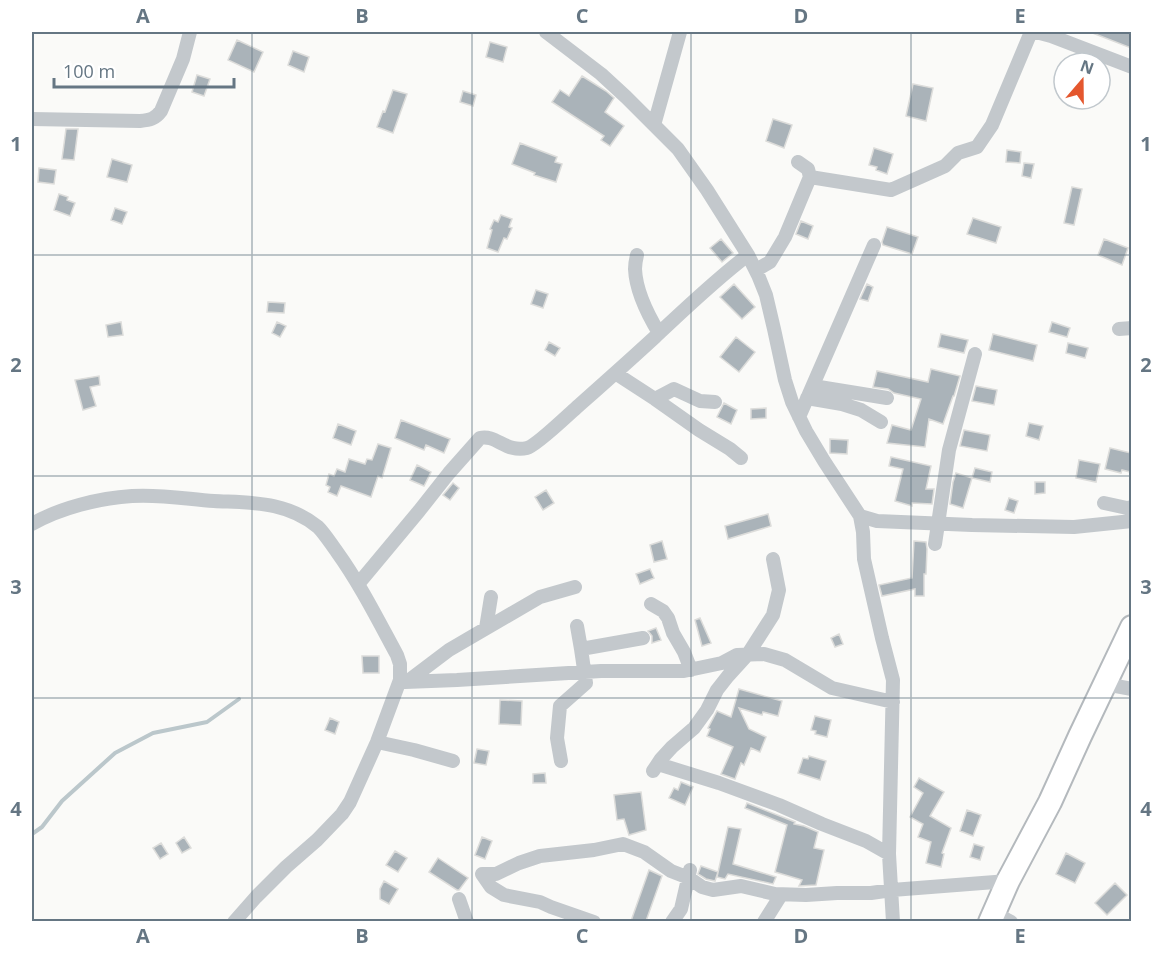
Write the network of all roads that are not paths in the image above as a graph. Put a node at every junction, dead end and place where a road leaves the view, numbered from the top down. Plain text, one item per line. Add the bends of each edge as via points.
1 (190, 32) edge
2 (546, 32) edge
3 (680, 32) edge
4 (1031, 32) edge
5 (1036, 32) edge
6 (1131, 67) edge
7 (32, 119) edge
8 (654, 125) junction
9 (798, 162) dead end
10 (810, 177) junction
11 (874, 245) dead end
12 (637, 255) dead end
13 (748, 255) junction
14 (756, 270) junction
15 (659, 333) junction
16 (975, 354) dead end
17 (615, 373) junction
18 (810, 392) junction
19 (887, 398) dead end
20 (655, 399) junction
21 (716, 402) dead end
22 (799, 417) junction
23 (881, 422) dead end
24 (741, 458) dead end
25 (1104, 502) dead end
26 (1131, 507) edge
27 (860, 516) junction
28 (1131, 521) edge
29 (32, 524) edge
30 (938, 524) junction
31 (935, 544) dead end
32 (773, 559) dead end
33 (358, 584) junction
34 (575, 588) dead end
35 (491, 597) dead end
36 (651, 604) dead end
37 (577, 626) dead end
38 (1131, 627) edge
39 (486, 628) junction
40 (643, 638) dead end
41 (580, 649) junction
42 (748, 654) junction
43 (691, 670) junction
44 (584, 672) junction
45 (404, 680) junction
46 (1105, 684) junction
47 (1131, 689) edge
48 (893, 702) junction
49 (377, 742) junction
50 (453, 761) dead end
51 (561, 761) dead end
52 (889, 854) junction
53 (689, 874) junction
54 (1008, 881) junction
55 (892, 890) junction
56 (781, 895) junction
57 (459, 899) dead end
58 (998, 919) edge
59 (234, 921) edge
60 (468, 921) edge
61 (594, 921) edge
62 (672, 921) edge
63 (764, 921) edge
64 (893, 921) edge

1 - 7 street via 183,59 157,117 140,121
2 - 8 street via 601,74
3 - 8 street
4 - 10 street via 992,125 977,147 958,153 945,166 891,190
5 - 6 street
8 - 13 street via 678,149
9 - 10 street via 808,169
10 - 14 street via 785,237 770,262
11 - 18 street
12 - 15 street via 635,269 640,294
13 - 14 street
13 - 15 street
14 - 22 street via 769,306 785,380
15 - 17 street
16 - 30 street via 949,450
17 - 20 street
17 - 33 street via 528,448 511,449 492,438 480,438
18 - 19 street
18 - 22 street
18 - 23 street via 861,410
20 - 21 street via 674,389 700,401
20 - 24 street
22 - 27 street
25 - 26 street
27 - 30 street via 877,521
27 - 48 street via 864,559 893,680
28 - 30 street via 1074,527
29 - 33 street via 72,507 130,496 262,503 288,509 320,529
30 - 31 street
32 - 42 street via 779,590 773,615
33 - 45 street via 396,655
34 - 39 street via 540,597
35 - 39 street
36 - 43 street via 668,618
37 - 41 street
38 - 46 highway
39 - 45 street
40 - 41 street
41 - 44 street
42 - 43 street
42 - 48 street via 784,660 832,688
42 - 52 street via 722,683 694,728 656,768 719,783 779,805
43 - 44 street
44 - 45 street
44 - 51 street via 586,682 560,706 557,738
45 - 49 street
46 - 47 street
46 - 54 highway
48 - 52 street
49 - 50 street
49 - 59 street via 342,814
52 - 55 street
53 - 56 street via 702,887 713,890 741,886
53 - 61 street via 671,871 645,852 624,844 540,856 496,874 482,874 491,887 504,895 540,902
53 - 62 street via 681,909
54 - 55 street
54 - 58 highway
55 - 56 street
55 - 64 street
56 - 63 street
57 - 60 street

